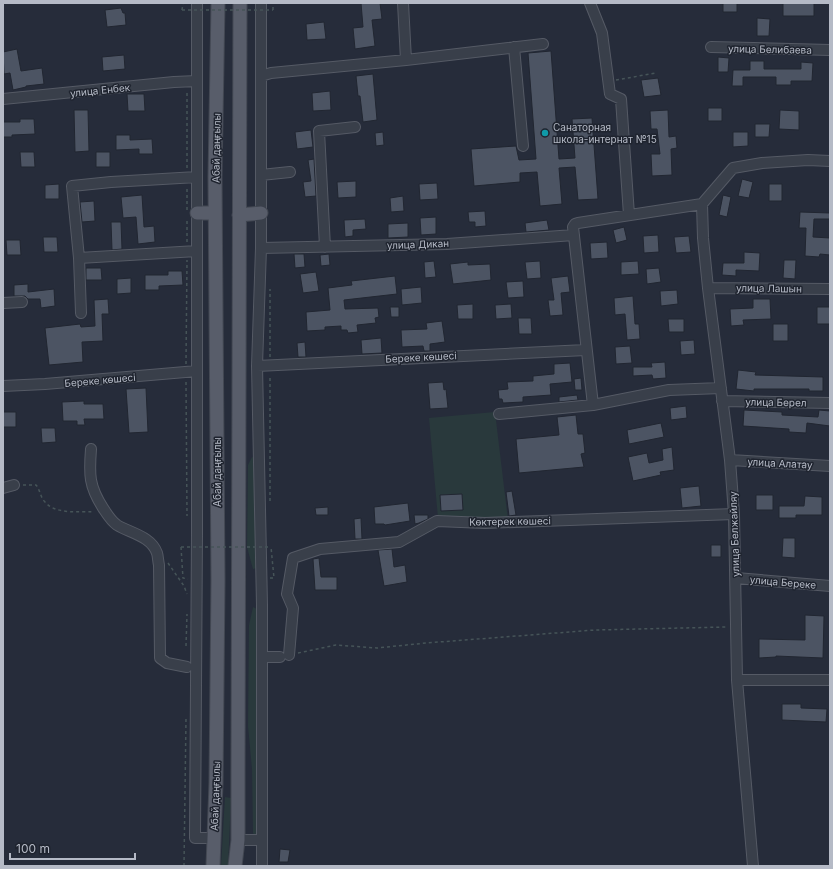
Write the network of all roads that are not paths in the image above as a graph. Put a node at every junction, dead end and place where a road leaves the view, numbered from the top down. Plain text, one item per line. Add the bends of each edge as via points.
1 (197, 3) edge
2 (218, 3) edge
3 (240, 3) edge
4 (261, 3) edge
5 (403, 3) edge
6 (590, 3) edge
7 (542, 44) dead end
8 (514, 47) junction
9 (711, 48) dead end
10 (830, 50) edge
11 (407, 60) junction
12 (261, 76) junction
13 (197, 81) junction
14 (3, 99) edge
15 (355, 127) dead end
16 (523, 146) dead end
17 (830, 161) edge
18 (290, 172) dead end
19 (261, 175) junction
20 (197, 177) junction
21 (702, 204) junction
22 (215, 212) junction
23 (197, 213) junction
24 (261, 213) junction
25 (239, 215) junction
26 (629, 215) junction
27 (574, 235) junction
28 (325, 247) junction
29 (261, 248) junction
30 (197, 251) junction
31 (79, 258) junction
32 (708, 288) junction
33 (830, 289) edge
34 (22, 302) dead end
35 (3, 303) edge
36 (81, 312) dead end
37 (586, 350) junction
38 (257, 366) junction
39 (197, 372) junction
40 (3, 386) edge
41 (721, 388) junction
42 (722, 401) junction
43 (830, 403) edge
44 (593, 405) junction
45 (499, 414) dead end
46 (91, 449) dead end
47 (730, 460) junction
48 (830, 466) edge
49 (14, 485) road end
50 (3, 488) edge
51 (734, 514) junction
52 (736, 578) junction
53 (830, 586) edge
54 (262, 657) junction
55 (187, 667) dead end
56 (737, 680) junction
57 (830, 680) edge
58 (216, 783) junction
59 (238, 783) junction
60 (214, 838) junction
61 (238, 840) junction
62 (262, 840) junction
63 (213, 866) edge
64 (235, 866) edge
65 (262, 866) edge
66 (753, 866) edge

1 - 13 street
2 - 22 main road, Абай даңғылы
3 - 25 main road
4 - 12 street
5 - 11 street
6 - 26 street via 602,33 610,94 621,99
7 - 8 street
8 - 11 street
8 - 16 street
9 - 10 street, улица Белибаева
11 - 12 street via 270,73
12 - 19 street
13 - 14 street, улица Енбек
13 - 20 street
15 - 28 street via 319,131
17 - 21 street via 808,160 733,168
18 - 19 street
19 - 24 street
20 - 23 street
20 - 31 street via 72,186
21 - 26 street
21 - 32 street, улица Белжайляу
22 - 23 main road
22 - 58 main road, Абай даңғылы via 218,572
23 - 30 street
24 - 25 main road
24 - 29 street
25 - 59 main road
26 - 27 street via 575,224
27 - 28 street, улица Дикан via 447,244
27 - 37 street
28 - 29 street, улица Дикан
29 - 38 street
30 - 31 street
30 - 39 street
31 - 36 street
32 - 33 street, улица Лашын
32 - 41 street, улица Белжайляу
34 - 35 street
37 - 38 street, Береке көшесі
37 - 44 street
38 - 54 street
39 - 40 street, Береке көшесі
39 - 60 street via 195,838
41 - 42 street, улица Белжайляу
41 - 44 street via 669,390
42 - 43 street, улица Берел
42 - 47 street, улица Белжайляу
44 - 45 street
46 - 55 street via 90,480 94,494 112,521 143,537 157,552 160,658 167,664
47 - 48 street, улица Алатау
47 - 51 street, улица Белжайляу
49 - 50 street
51 - 52 street, улица Белжайляу
51 - 54 street, Көктерек көшесі via 485,523 437,521 399,542 320,549 293,558 287,594 293,608 285,656
52 - 53 street, улица Береке
52 - 56 street, улица Белжайляу
54 - 62 street
56 - 57 street
56 - 66 street, улица Белжайляу
58 - 59 main road
58 - 60 main road, Абай даңғылы
59 - 61 main road
60 - 63 main road, Абай даңғылы
61 - 62 street
61 - 64 main road
62 - 65 street

